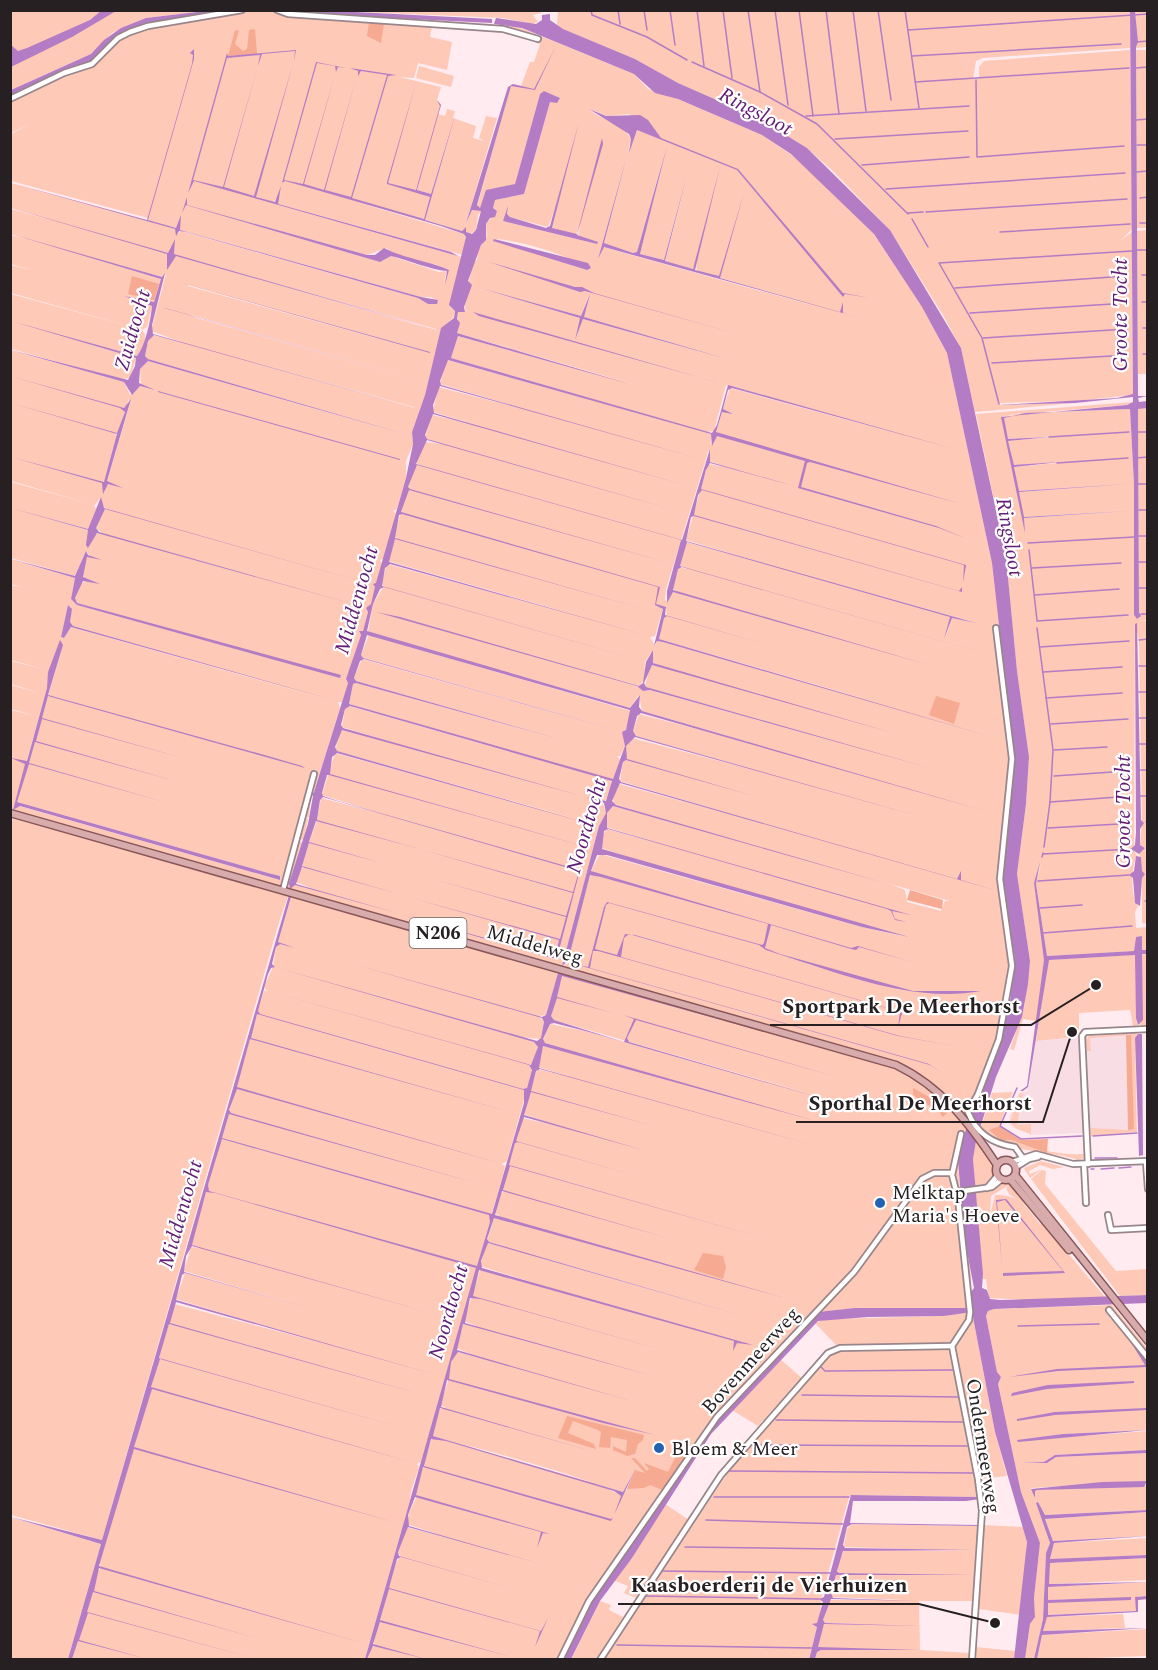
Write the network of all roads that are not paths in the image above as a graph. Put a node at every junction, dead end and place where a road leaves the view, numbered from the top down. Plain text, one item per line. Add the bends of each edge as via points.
1 (242, 10) edge
2 (277, 10) edge
3 (538, 39) dead end
4 (10, 99) edge
5 (996, 628) dead end
6 (314, 774) dead end
7 (10, 813) edge
8 (283, 890) junction
9 (1148, 1029) edge
10 (970, 1122) junction
11 (979, 1133) junction
12 (961, 1134) dead end
13 (986, 1146) junction
14 (1024, 1159) junction
15 (1004, 1160) junction
16 (1147, 1162) edge
17 (1086, 1164) junction
18 (997, 1165) junction
19 (1014, 1165) junction
20 (952, 1173) junction
21 (1000, 1177) junction
22 (1012, 1177) junction
23 (1148, 1189) edge
24 (958, 1192) junction
25 (1086, 1203) dead end
26 (1108, 1215) dead end
27 (1148, 1228) edge
28 (1109, 1310) dead end
29 (1148, 1341) edge
30 (952, 1346) junction
31 (1148, 1358) edge
32 (560, 1659) edge
33 (600, 1659) edge
34 (972, 1659) edge

1 - 4 street via 130,32 118,38 92,64
2 - 3 street via 288,14 502,29
5 - 10 street via 1012,759 1000,879 1012,966 1001,1031 978,1094 968,1110
6 - 8 street
7 - 8 main road, Middelweg / N206
8 - 10 main road, Middelweg / N206 via 881,1059 933,1086
9 - 17 street via 1085,1032 1082,1036
10 - 11 main road, Middelweg / N206
11 - 13 main road, Middelweg / N206
11 - 14 street via 992,1142 1015,1147
12 - 20 street
13 - 15 main road, Middelweg / N206
13 - 18 main road, Middelweg / N206
14 - 17 street via 1044,1157
14 - 19 street
15 - 18 main road
15 - 19 main road, N206
16 - 17 street
16 - 23 street
17 - 25 street
18 - 21 main road, N206
19 - 22 main road
20 - 24 street
20 - 32 street, Bovenmeerweg via 931,1174 922,1179 854,1272 717,1417 589,1601
21 - 22 main road
21 - 24 street via 987,1188
22 - 29 main road
24 - 30 street via 970,1310 969,1320
26 - 27 street via 1111,1230
28 - 31 street
30 - 33 street via 840,1348 828,1353 722,1475
30 - 34 street, Ondermeerweg via 982,1511

